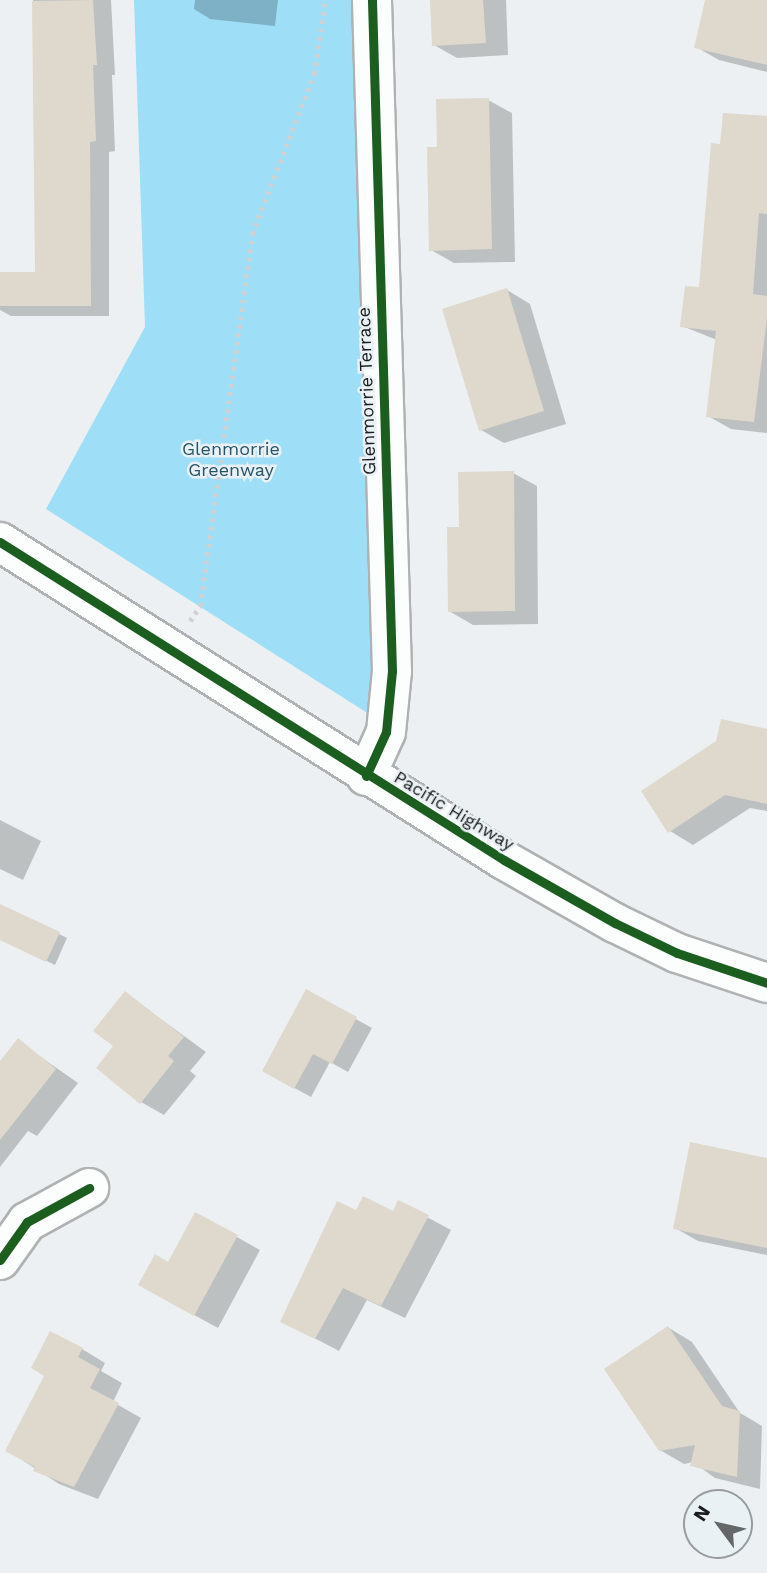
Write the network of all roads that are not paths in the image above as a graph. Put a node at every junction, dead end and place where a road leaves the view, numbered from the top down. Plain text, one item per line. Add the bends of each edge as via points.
1 (372, 0) edge
2 (0, 542) edge
3 (366, 776) junction
4 (767, 983) edge
5 (89, 1188) dead end
6 (0, 1260) edge

1 - 3 street, Glenmorrie Terrace via 392,671 386,733
2 - 3 street, Pacific Highway
3 - 4 street, Pacific Highway via 615,923 677,953
5 - 6 street via 27,1222

